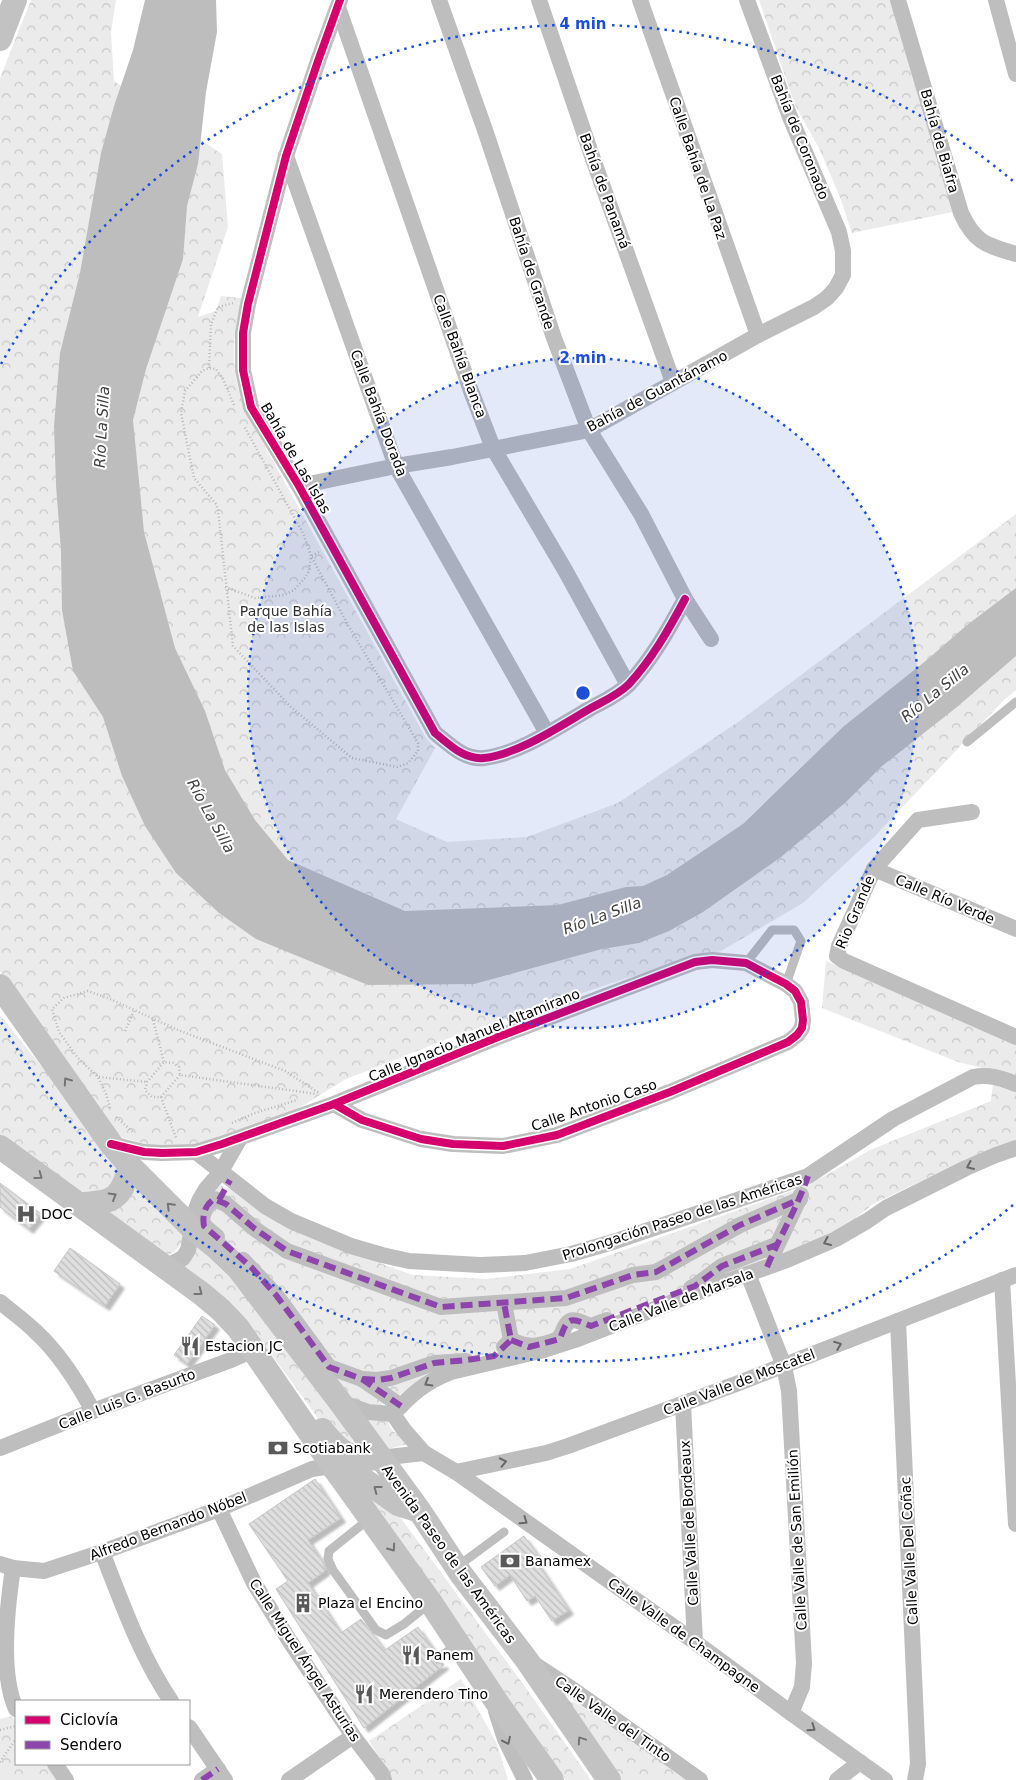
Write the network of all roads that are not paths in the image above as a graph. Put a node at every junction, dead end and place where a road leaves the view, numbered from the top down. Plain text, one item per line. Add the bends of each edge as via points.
1 (15, 0) edge
2 (440, 0) edge
3 (539, 0) edge
4 (640, 0) edge
5 (748, 0) edge
6 (898, 0) edge
7 (996, 0) edge
8 (339, 3) edge
9 (0, 39) edge
10 (1016, 74) edge
11 (286, 156) junction
12 (1016, 254) edge
13 (843, 275) joint
14 (758, 335) junction
15 (673, 382) junction
16 (589, 430) junction
17 (493, 448) junction
18 (396, 466) junction
19 (299, 486) junction
20 (685, 599) junction
21 (711, 639) dead end
22 (628, 685) junction
23 (1016, 702) edge
24 (547, 733) junction
25 (966, 742) dead end
26 (972, 812) dead end
27 (874, 869) junction
28 (1016, 930) edge
29 (746, 963) junction
30 (786, 984) junction
31 (3, 995) edge
32 (798, 1036) joint
33 (1016, 1038) edge
34 (1016, 1084) edge
35 (334, 1104) junction
36 (240, 1138) junction
37 (111, 1144) junction
38 (0, 1147) edge
39 (1016, 1148) edge
40 (196, 1152) junction
41 (130, 1166) junction
42 (225, 1176) junction
43 (808, 1176) junction
44 (800, 1199) junction
45 (219, 1200) junction
46 (78, 1204) junction
47 (192, 1228) junction
48 (776, 1245) junction
49 (165, 1267) junction
50 (767, 1267) junction
51 (748, 1274) junction
52 (1009, 1277) edge
53 (504, 1303) junction
54 (3, 1308) edge
55 (898, 1322) junction
56 (510, 1340) junction
57 (254, 1350) junction
58 (784, 1366) junction
59 (362, 1380) junction
60 (284, 1392) junction
61 (340, 1402) junction
62 (683, 1404) junction
63 (397, 1410) junction
64 (92, 1411) junction
65 (0, 1448) edge
66 (418, 1453) junction
67 (379, 1458) junction
68 (334, 1468) junction
69 (456, 1472) junction
70 (399, 1484) junction
71 (219, 1510) junction
72 (419, 1510) junction
73 (371, 1518) junction
74 (1016, 1524) edge
75 (504, 1532) dead end
76 (102, 1552) junction
77 (6, 1566) edge
78 (456, 1567) junction
79 (431, 1603) junction
80 (695, 1642) junction
81 (526, 1659) junction
82 (170, 1700) edge
83 (496, 1701) junction
84 (15, 1707) edge
85 (791, 1713) junction
86 (190, 1728) edge
87 (353, 1736) junction
88 (860, 1762) junction
89 (56, 1765) edge
90 (221, 1774) edge
91 (545, 1778) edge
92 (66, 1780) edge
93 (202, 1780) edge
94 (289, 1780) edge
95 (384, 1780) edge
96 (525, 1780) edge
97 (609, 1780) edge
98 (700, 1780) edge
99 (837, 1780) edge
100 (885, 1780) edge
101 (915, 1780) edge

1 - 9 main road
2 - 16 street, Bahía de Grande via 554,338
3 - 15 street, Bahía de Panamá
4 - 14 street, Calle Bahía de La Paz
5 - 13 street, Bahía de Coronado via 790,117 838,232 843,251
6 - 12 street, Bahía de Biafra via 961,213 978,240
7 - 10 street
8 - 11 street, Bahía de Las Islas
8 - 17 street, Calle Bahía Blanca
11 - 18 street, Calle Bahía Dorada
11 - 19 street, Bahía de Las Islas via 248,304 243,334 243,370 251,407
13 - 14 street, Bahía de Guantánamo via 836,288 814,307
14 - 15 street, Bahía de Guantánamo
15 - 16 street, Bahía de Guantánamo
16 - 17 street, Bahía de Guantánamo
16 - 20 street, Bahía de Grande via 641,514
17 - 18 street, Bahía de Guantánamo
17 - 22 street, Calle Bahía Blanca
18 - 19 street, Bahía de Guantánamo
18 - 24 street, Calle Bahía Dorada
19 - 24 street, Bahía de Las Islas via 435,733 458,752 484,758 515,749
20 - 21 street, Bahía de Grande
20 - 22 street via 668,632
22 - 24 street via 611,698
23 - 25 lane
26 - 27 street, Rio Grande via 918,820
27 - 28 street, Calle Río Verde
27 - 33 street, Rio Grande via 838,946 837,956
29 - 30 street, Calle Ignacio Manuel Altamirano
29 - 30 lane via 772,930 794,930 801,941
29 - 35 street, Calle Ignacio Manuel Altamirano via 695,962
30 - 32 street, Calle Ignacio Manuel Altamirano via 795,990 803,1010
37 -> 31 main road, Avenida Paseo de las Américas
32 - 35 street, Calle Antonio Caso via 670,1092 566,1132 502,1146 421,1139 362,1120
34 - 43 street, Prolongación Paseo de las Américas via 983,1075 964,1081 893,1119
35 - 36 street, Calle Ignacio Manuel Altamirano
36 - 40 street, Calle Ignacio Manuel Altamirano
36 - 42 street
37 - 40 street, Calle Ignacio Manuel Altamirano via 144,1152
37 - 41 main road, Avenida Paseo de las Américas
38 -> 46 main road
39 -> 50 street, Calle Valle de Marsala via 966,1168 886,1208 836,1238
40 - 42 street, Prolongación Paseo de las Américas
46 -> 41 main road via 115,1197 123,1188
47 -> 41 main road, Avenida Paseo de las Américas
42 - 43 street, Prolongación Paseo de las Américas via 265,1206 351,1246 409,1261 480,1265 572,1254
42 - 45 street
42 - 47 street via 206,1189 196,1209
43 - 44 street
44 - 48 street
44 - 53 street via 740,1225 656,1272 633,1275 566,1298
45 - 53 street via 287,1251 432,1304 441,1307
45 - 59 street via 209,1202 204,1213 204,1226 251,1267 276,1295 329,1367
46 - 49 main road
47 - 49 street via 183,1258
47 - 61 main road, Avenida Paseo de las Américas via 238,1268
48 - 50 street
48 - 56 street via 722,1266 696,1286 591,1326 578,1319 572,1320 560,1338 529,1347
49 -> 57 main road via 221,1310
50 - 51 street, Calle Valle de Marsala
51 - 58 street, Calle Valle de San Emilión
51 -> 63 street, Calle Valle de Marsala via 552,1348 451,1372 414,1392
52 - 55 street, Calle Valle de Moscatel
52 - 74 street
53 - 56 street
54 - 64 street via 37,1332 82,1390
58 -> 55 street, Calle Valle de Moscatel
55 - 101 street, Calle Valle Del Coñac via 918,1764
56 - 59 street via 494,1356 434,1363 391,1378
57 - 60 main road
57 - 64 street, Calle Luis G. Basurto
58 - 62 street, Calle Valle de Moscatel
58 - 85 street, Calle Valle de San Emilión via 789,1391 804,1663 802,1687
59 - 63 street
60 - 67 main road via 311,1415 342,1452 359,1458
60 - 68 main road
61 - 63 street via 368,1412
61 - 67 main road, Avenida Paseo de las Américas
69 -> 62 street, Calle Valle de Moscatel via 546,1453
62 - 80 street, Calle Valle de Bordeaux
63 - 66 street, Calle Valle de Champagne
64 - 65 street, Calle Luis G. Basurto
66 - 67 street
66 - 69 street, Calle Valle de Champagne
66 - 70 street via 404,1466
67 - 70 main road, Avenida Paseo de las Américas
68 - 71 street, Alfredo Bernando Nóbel via 312,1469
72 -> 68 main road via 398,1504 360,1477
68 - 73 main road
69 -> 80 street, Calle Valle de Champagne
70 - 72 main road, Avenida Paseo de las Américas
71 - 76 street, Alfredo Bernando Nóbel
71 - 87 street, Calle Miguel Ángel Asturias via 254,1583
72 - 78 main road, Avenida Paseo de las Américas
73 -> 79 main road
73 - 79 lane via 329,1551 328,1559 333,1570 376,1630 386,1635
75 - 78 lane
76 - 77 street, Alfredo Bernando Nóbel via 44,1571
76 - 82 street via 134,1632
77 - 84 street via 2,1660 5,1683
78 - 81 main road, Avenida Paseo de las Américas
79 - 83 main road via 448,1651
80 - 85 street, Calle Valle de Champagne
97 -> 81 main road, Avenida Paseo de las Américas
81 - 98 street, Calle Valle del Tinto
83 - 91 main road
83 -> 96 street via 501,1727
85 -> 88 street, Calle Valle de Champagne
86 - 90 street
87 - 94 street
87 - 95 street, Calle Miguel Ángel Asturias
88 - 99 street
88 - 100 street, Calle Valle de Champagne
89 - 92 street
90 - 93 street

